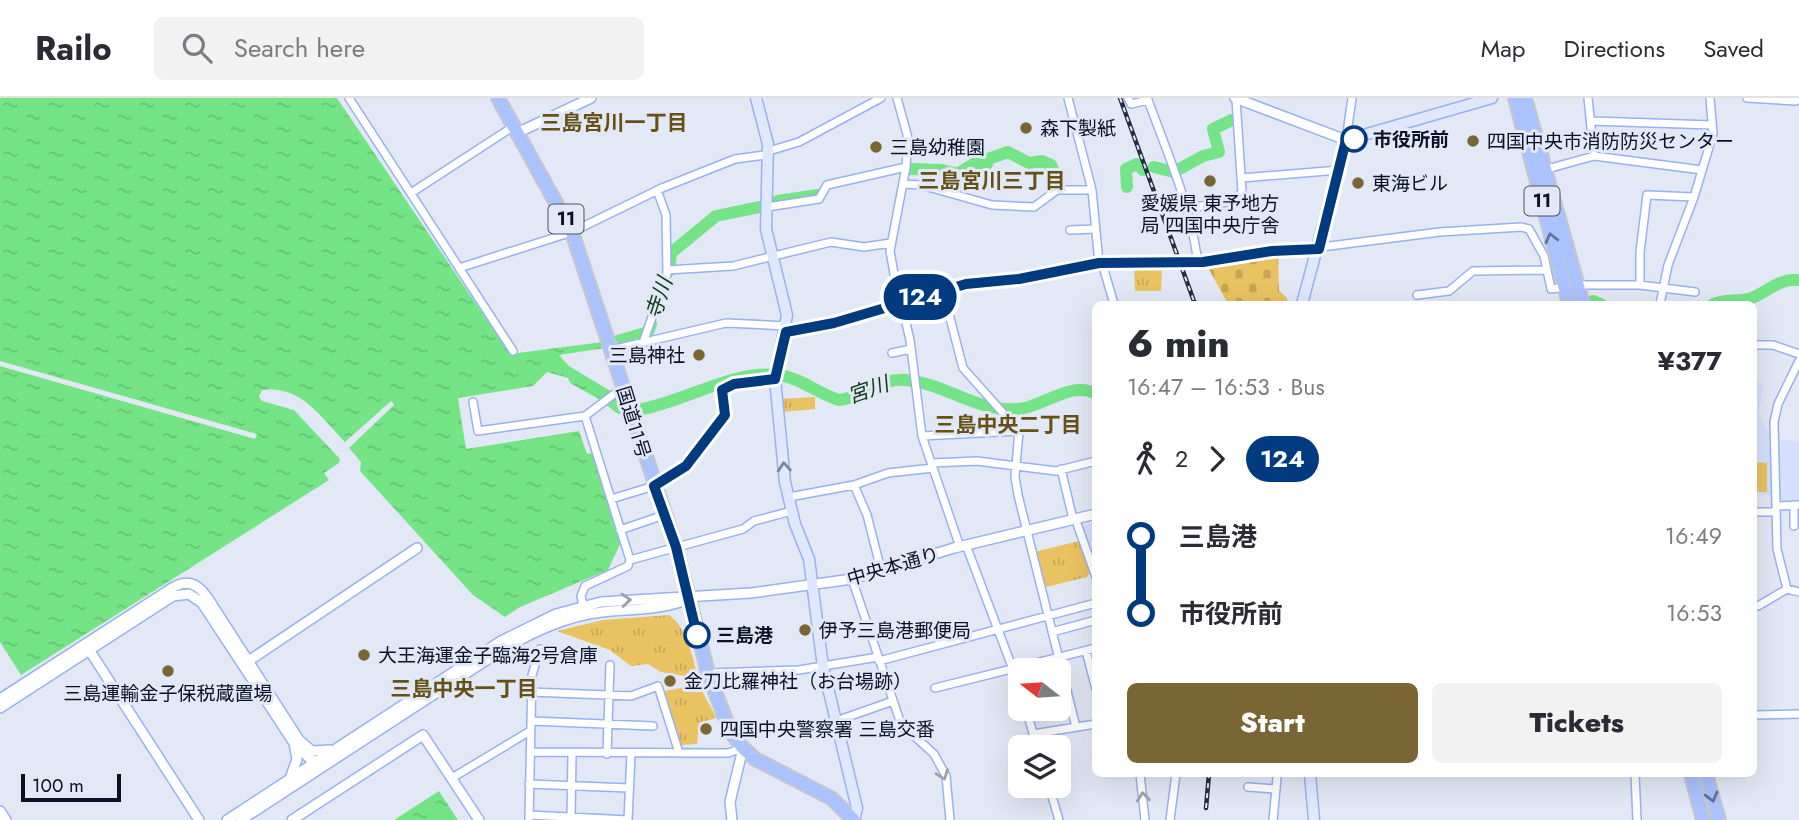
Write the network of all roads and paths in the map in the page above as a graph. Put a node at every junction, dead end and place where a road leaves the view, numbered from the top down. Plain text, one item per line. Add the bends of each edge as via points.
1 (349, 98) edge
2 (498, 98) edge
3 (591, 98) edge
4 (756, 98) edge
5 (881, 98) edge
6 (897, 98) edge
7 (1068, 98) edge
8 (1128, 98) edge
9 (1235, 98) edge
10 (1352, 98) edge
11 (1492, 98) edge
12 (1515, 98) edge
13 (1525, 98) edge
14 (1588, 98) edge
15 (1710, 98) edge
16 (1747, 98) edge
17 (1796, 101) edge
18 (1592, 121) junction
19 (1712, 125) junction
20 (515, 129) junction
21 (1346, 140) junction
22 (765, 155) junction
23 (1594, 156) junction
24 (906, 167) junction
25 (1547, 169) junction
26 (1339, 170) junction
27 (1702, 170) junction
28 (1242, 178) junction
29 (903, 184) junction
30 (657, 190) junction
31 (1092, 190) junction
32 (411, 193) junction
33 (1694, 197) junction
34 (767, 207) junction
35 (1188, 208) junction
36 (1095, 229) junction
37 (1070, 230) dead end
38 (572, 232) junction
39 (891, 243) junction
40 (1319, 249) junction
41 (773, 258) junction
42 (1198, 262) junction
43 (1100, 263) junction
44 (459, 268) junction
45 (670, 270) junction
46 (1546, 270) junction
47 (1640, 285) junction
48 (1571, 286) junction
49 (1663, 286) junction
50 (943, 291) junction
51 (1695, 292) dead end
52 (1418, 295) dead end
53 (1113, 301) edge
54 (1303, 301) edge
55 (1576, 301) edge
56 (1660, 301) edge
57 (900, 302) junction
58 (787, 329) junction
59 (644, 336) junction
60 (1757, 345) edge
61 (911, 349) junction
62 (611, 350) junction
63 (513, 351) dead end
64 (892, 353) dead end
65 (1799, 354) edge
66 (1799, 361) edge
67 (775, 375) junction
68 (622, 393) junction
69 (473, 402) dead end
70 (585, 416) junction
71 (1019, 431) junction
72 (922, 436) junction
73 (1092, 462) edge
74 (932, 465) junction
75 (1016, 468) junction
76 (1060, 470) junction
77 (854, 485) junction
78 (654, 486) junction
79 (789, 497) junction
80 (611, 499) junction
81 (1796, 505) edge
82 (1776, 509) junction
83 (792, 511) junction
84 (1757, 512) edge
85 (664, 515) junction
86 (1092, 515) edge
87 (1074, 519) junction
88 (1794, 526) dead end
89 (621, 530) junction
90 (1026, 530) junction
91 (963, 546) junction
92 (676, 547) junction
93 (417, 548) dead end
94 (630, 560) junction
95 (1092, 566) edge
96 (881, 570) junction
97 (852, 579) junction
98 (813, 586) junction
99 (1787, 589) junction
100 (1799, 592) edge
101 (688, 599) junction
102 (1092, 604) edge
103 (1757, 606) edge
104 (584, 611) junction
105 (1048, 617) junction
106 (1092, 621) edge
107 (999, 629) junction
108 (1052, 632) junction
109 (87, 647) junction
110 (540, 649) dead end
111 (1092, 649) edge
112 (1086, 651) junction
113 (1058, 657) junction
114 (1010, 658) edge
115 (1054, 658) edge
116 (878, 659) junction
117 (246, 663) junction
118 (610, 665) dead end
119 (823, 667) junction
120 (1008, 670) edge
121 (708, 673) junction
122 (1092, 674) edge
123 (935, 688) dead end
124 (531, 692) junction
125 (609, 695) junction
126 (0, 699) edge
127 (893, 701) junction
128 (0, 708) edge
129 (1757, 715) edge
130 (1799, 715) edge
131 (530, 721) junction
132 (1029, 721) edge
133 (836, 722) junction
134 (608, 724) junction
135 (1092, 725) edge
136 (653, 726) dead end
137 (1076, 727) junction
138 (530, 731) junction
139 (1033, 734) joint
140 (297, 741) junction
141 (743, 748) junction
142 (341, 750) junction
143 (530, 752) junction
144 (679, 753) junction
145 (572, 754) junction
146 (607, 754) junction
147 (631, 754) junction
148 (311, 762) junction
149 (1140, 777) edge
150 (1176, 777) edge
151 (1310, 777) edge
152 (1634, 777) edge
153 (1692, 777) edge
154 (1707, 777) edge
155 (452, 778) junction
156 (1277, 778) dead end
157 (285, 782) junction
158 (299, 782) junction
159 (529, 784) junction
160 (572, 786) junction
161 (1248, 787) dead end
162 (629, 788) junction
163 (1275, 789) junction
164 (1053, 798) edge
165 (0, 811) edge
166 (243, 817) edge
167 (529, 818) edge
168 (571, 818) edge
169 (6, 820) edge
170 (199, 820) edge
171 (227, 820) edge
172 (292, 820) edge
173 (479, 820) edge
174 (628, 820) edge
175 (732, 820) edge
176 (854, 820) edge
177 (950, 820) edge
178 (1059, 820) edge
179 (1145, 820) edge
180 (1170, 820) edge
181 (1273, 820) edge
182 (1314, 820) edge
183 (1637, 820) edge
184 (1703, 820) edge
185 (1719, 820) edge

1 - 32 street
2 - 20 highway, 国道11号 / 11
3 - 20 street
4 - 22 main road via 766,132
5 - 22 street via 800,142
6 - 24 street via 908,138
7 - 31 street
8 - 35 street via 1131,104 1147,100
9 - 21 street
9 - 28 street
10 - 21 street
11 - 21 main road
48 -> 12 highway, 11
13 - 25 highway, 11
14 - 18 street
15 - 19 street
16 - 17 street
18 - 19 street
18 - 23 street
19 - 27 street
20 - 32 street
20 - 38 highway, 国道11号 / 11
21 - 26 main road
22 - 30 street via 736,159
22 - 34 main road
23 - 25 street
23 - 27 street
24 - 29 street
24 - 34 street via 827,184 819,199
25 - 48 highway, 11
26 - 28 street
26 - 40 main road
27 - 33 street
28 - 35 street via 1242,192 1234,201
29 - 31 street via 992,205 1034,207 1057,190
29 - 39 street
30 - 38 street
30 - 45 street via 666,215
31 - 36 street
32 - 44 street
33 - 47 street via 1647,195
33 - 49 street
34 - 41 main road via 766,229
35 - 42 street
36 - 37 street
36 - 43 street
38 - 44 street
38 - 62 highway, 国道11号 / 11
39 - 41 street via 864,247 831,242
39 - 57 street via 891,267
40 - 42 street
40 - 46 street via 1440,232 1521,227 1529,229 1544,256
40 - 54 main road
41 - 45 street
41 - 58 main road via 786,305
42 - 43 street
43 - 50 street
43 - 53 street
44 - 63 street
45 - 59 street
46 - 48 street via 1551,289
46 - 52 street via 1473,271 1449,291
47 - 48 street
47 - 49 street
48 - 55 highway, 11
49 - 51 street
49 - 56 street
50 - 57 street
50 - 71 street via 959,360
57 - 58 street via 834,323
57 - 61 street
58 - 59 street via 726,323
58 - 67 main road
59 - 62 street
60 - 65 street
61 - 64 street
61 - 72 street
62 - 68 highway, 国道11号 / 11
66 - 82 street via 1774,422
67 - 78 street via 722,390 725,415 686,466
79 -> 67 main road
68 - 70 street
68 - 78 highway, 国道11号 / 11
69 - 70 street via 478,431
70 - 80 street
71 - 72 street
71 - 75 street
72 - 74 street
73 - 76 street
74 - 75 street via 977,461
74 - 77 street
74 - 91 street
75 - 76 street
75 - 90 street
76 - 87 street
77 - 79 street
77 - 96 street
78 - 80 street
78 - 85 highway, 国道11号 / 11
79 - 83 main road
80 - 89 street
81 - 82 street
81 - 88 street
82 - 84 street
82 - 99 street via 1777,549
83 - 92 street
83 - 98 main road
85 - 89 street
85 - 92 highway, 国道11号 / 11
86 - 87 street, 中央本通り
87 - 90 street, 中央本通り
87 - 95 street
89 - 94 street
90 - 91 street, 中央本通り
90 - 105 street
91 - 96 street, 中央本通り
91 - 107 street
92 - 94 street
92 - 101 highway, 国道11号 / 11
93 - 117 street
94 - 104 street via 628,566 585,586 581,596
96 - 97 street, 中央本通り
97 - 98 street, 中央本通り
97 - 116 street
98 - 101 street, 中央本通り
98 - 119 main road
99 - 100 street
99 - 103 street
101 - 104 street, 中央本通り via 666,607
101 - 121 highway, 国道11号 / 11
102 - 105 street
104 - 142 street, 中央本通り via 505,648
105 - 107 street
105 - 108 street
106 - 108 street
107 - 114 street
107 - 116 street
108 - 113 street
109 - 117 street via 173,596 189,594 202,603
109 - 126 street
109 - 128 street
109 - 170 street
110 - 124 street
111 - 112 street
112 - 113 street
112 - 122 street
113 - 115 street
113 - 137 street
116 - 119 street
116 - 127 street
117 - 140 street
118 - 125 street
119 - 121 street
119 - 133 main road
120 - 123 street
121 - 141 highway, 国道11号 / 11 via 723,715
124 - 125 street
124 - 131 street
125 - 134 street
125 - 144 street via 631,696 658,686
127 - 133 street
127 -> 177 street via 901,724 934,754 945,774
129 - 130 street
131 - 134 street
131 - 138 street
132 - 139 street
133 - 176 main road via 857,808
134 - 136 street
134 - 146 street
135 - 137 street
137 - 139 street
138 - 143 street
138 - 155 street
140 - 142 street via 320,752
140 - 148 street
140 - 157 street via 295,768
141 - 144 street via 728,753
141 - 175 street via 730,802
141 - 176 highway, 国道11号 / 11 via 765,765 831,798
142 - 148 street
142 - 158 street, 中央本通り
143 - 145 street
143 - 159 street
144 - 147 street
145 - 146 street
145 - 160 street
146 - 147 street
147 - 162 street
148 - 157 street
148 - 158 street
179 -> 149 street
150 - 180 street
151 - 182 main road
152 - 183 street
153 - 184 highway
154 -> 185 highway
155 - 172 street via 423,735
155 - 173 street
156 - 163 street
157 - 166 street
158 - 166 street, 中央本通り
159 - 160 street
159 - 167 street
160 - 162 street
160 - 168 street
161 - 163 street
162 - 174 street
163 - 181 street
164 - 178 street
165 - 169 street
166 - 171 street
167 - 168 street
168 - 174 street

